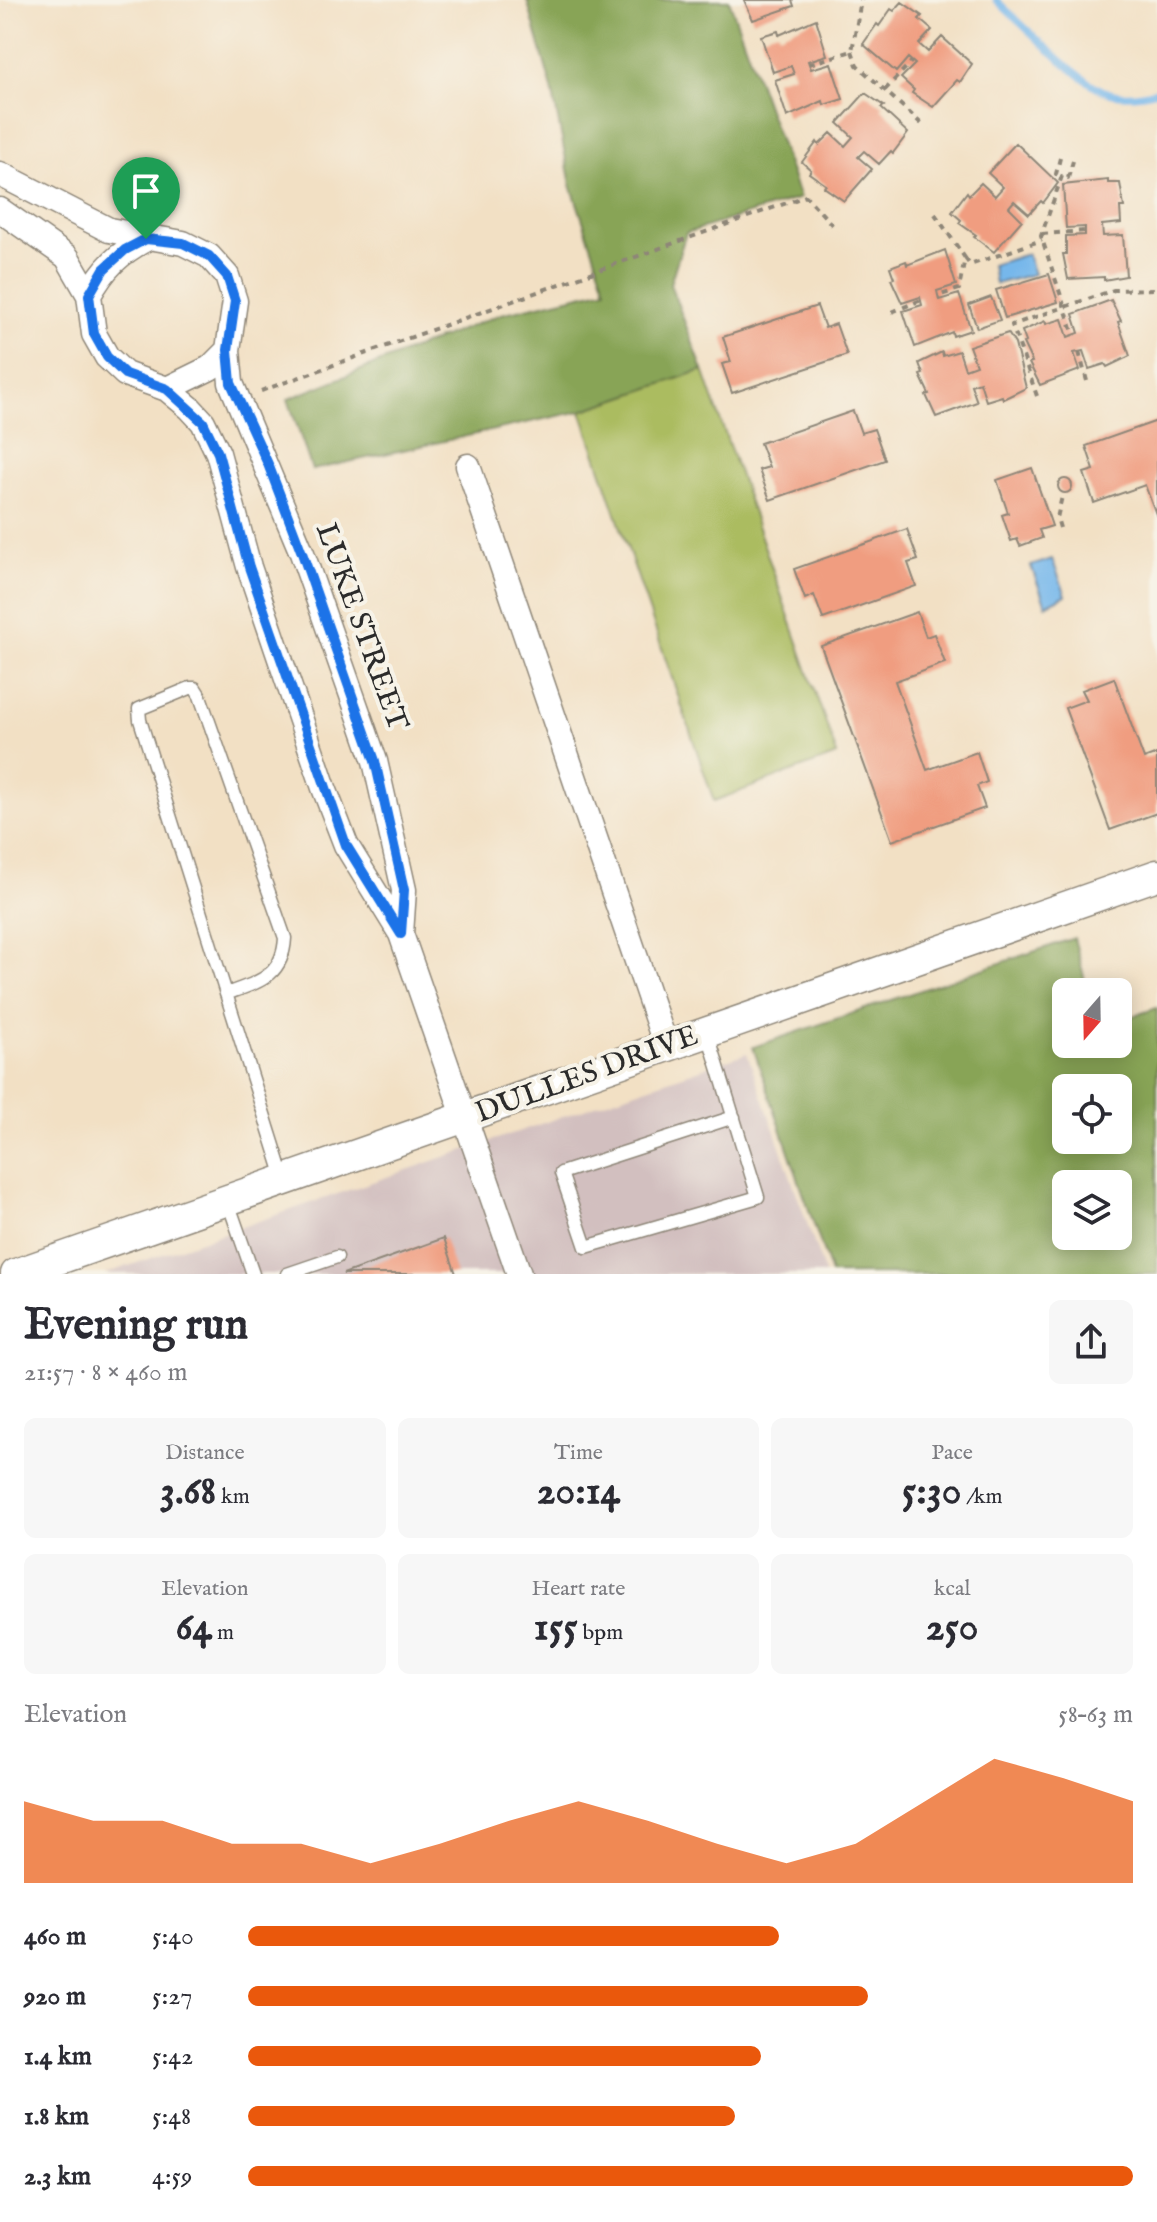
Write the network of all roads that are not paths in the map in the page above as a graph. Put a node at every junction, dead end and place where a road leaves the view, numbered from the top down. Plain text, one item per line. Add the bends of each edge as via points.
1 (0, 174) edge
2 (0, 210) edge
3 (146, 239) junction
4 (89, 295) junction
5 (228, 350) junction
6 (167, 389) junction
7 (468, 466) dead end
8 (1157, 875) edge
9 (401, 934) junction
10 (226, 994) junction
11 (707, 1031) junction
12 (666, 1046) junction
13 (734, 1117) junction
14 (467, 1118) junction
15 (285, 1181) junction
16 (228, 1200) junction
17 (337, 1257) dead end
18 (16, 1274) edge
19 (253, 1274) edge
20 (287, 1274) edge
21 (519, 1274) edge

1 - 3 street, LUKE STREET via 109,230
2 - 4 street, LUKE STREET via 67,257
3 - 4 street via 104,269
3 - 5 street, LUKE STREET via 183,243 209,256 227,276 235,301
4 - 6 street, LUKE STREET via 94,334 107,357 125,374
5 - 6 street via 210,368
5 - 9 street, LUKE STREET via 231,383 302,553 375,761 404,890
6 - 9 street, LUKE STREET via 203,422 218,453 249,567 324,788 346,845
7 - 12 street
8 - 11 street, DULLES DRIVE
9 - 14 street, LUKE STREET
10 - 10 lane via 139,709 190,688 200,696 285,938 274,973
10 - 15 lane
11 - 12 street, DULLES DRIVE
11 - 13 lane
12 - 14 street, DULLES DRIVE
13 - 13 lane via 758,1197 586,1247 561,1173
14 - 15 street, DULLES DRIVE
14 - 21 street, LUKE STREET
15 - 16 street, DULLES DRIVE
16 - 18 street, DULLES DRIVE
16 - 19 lane
17 - 20 lane

